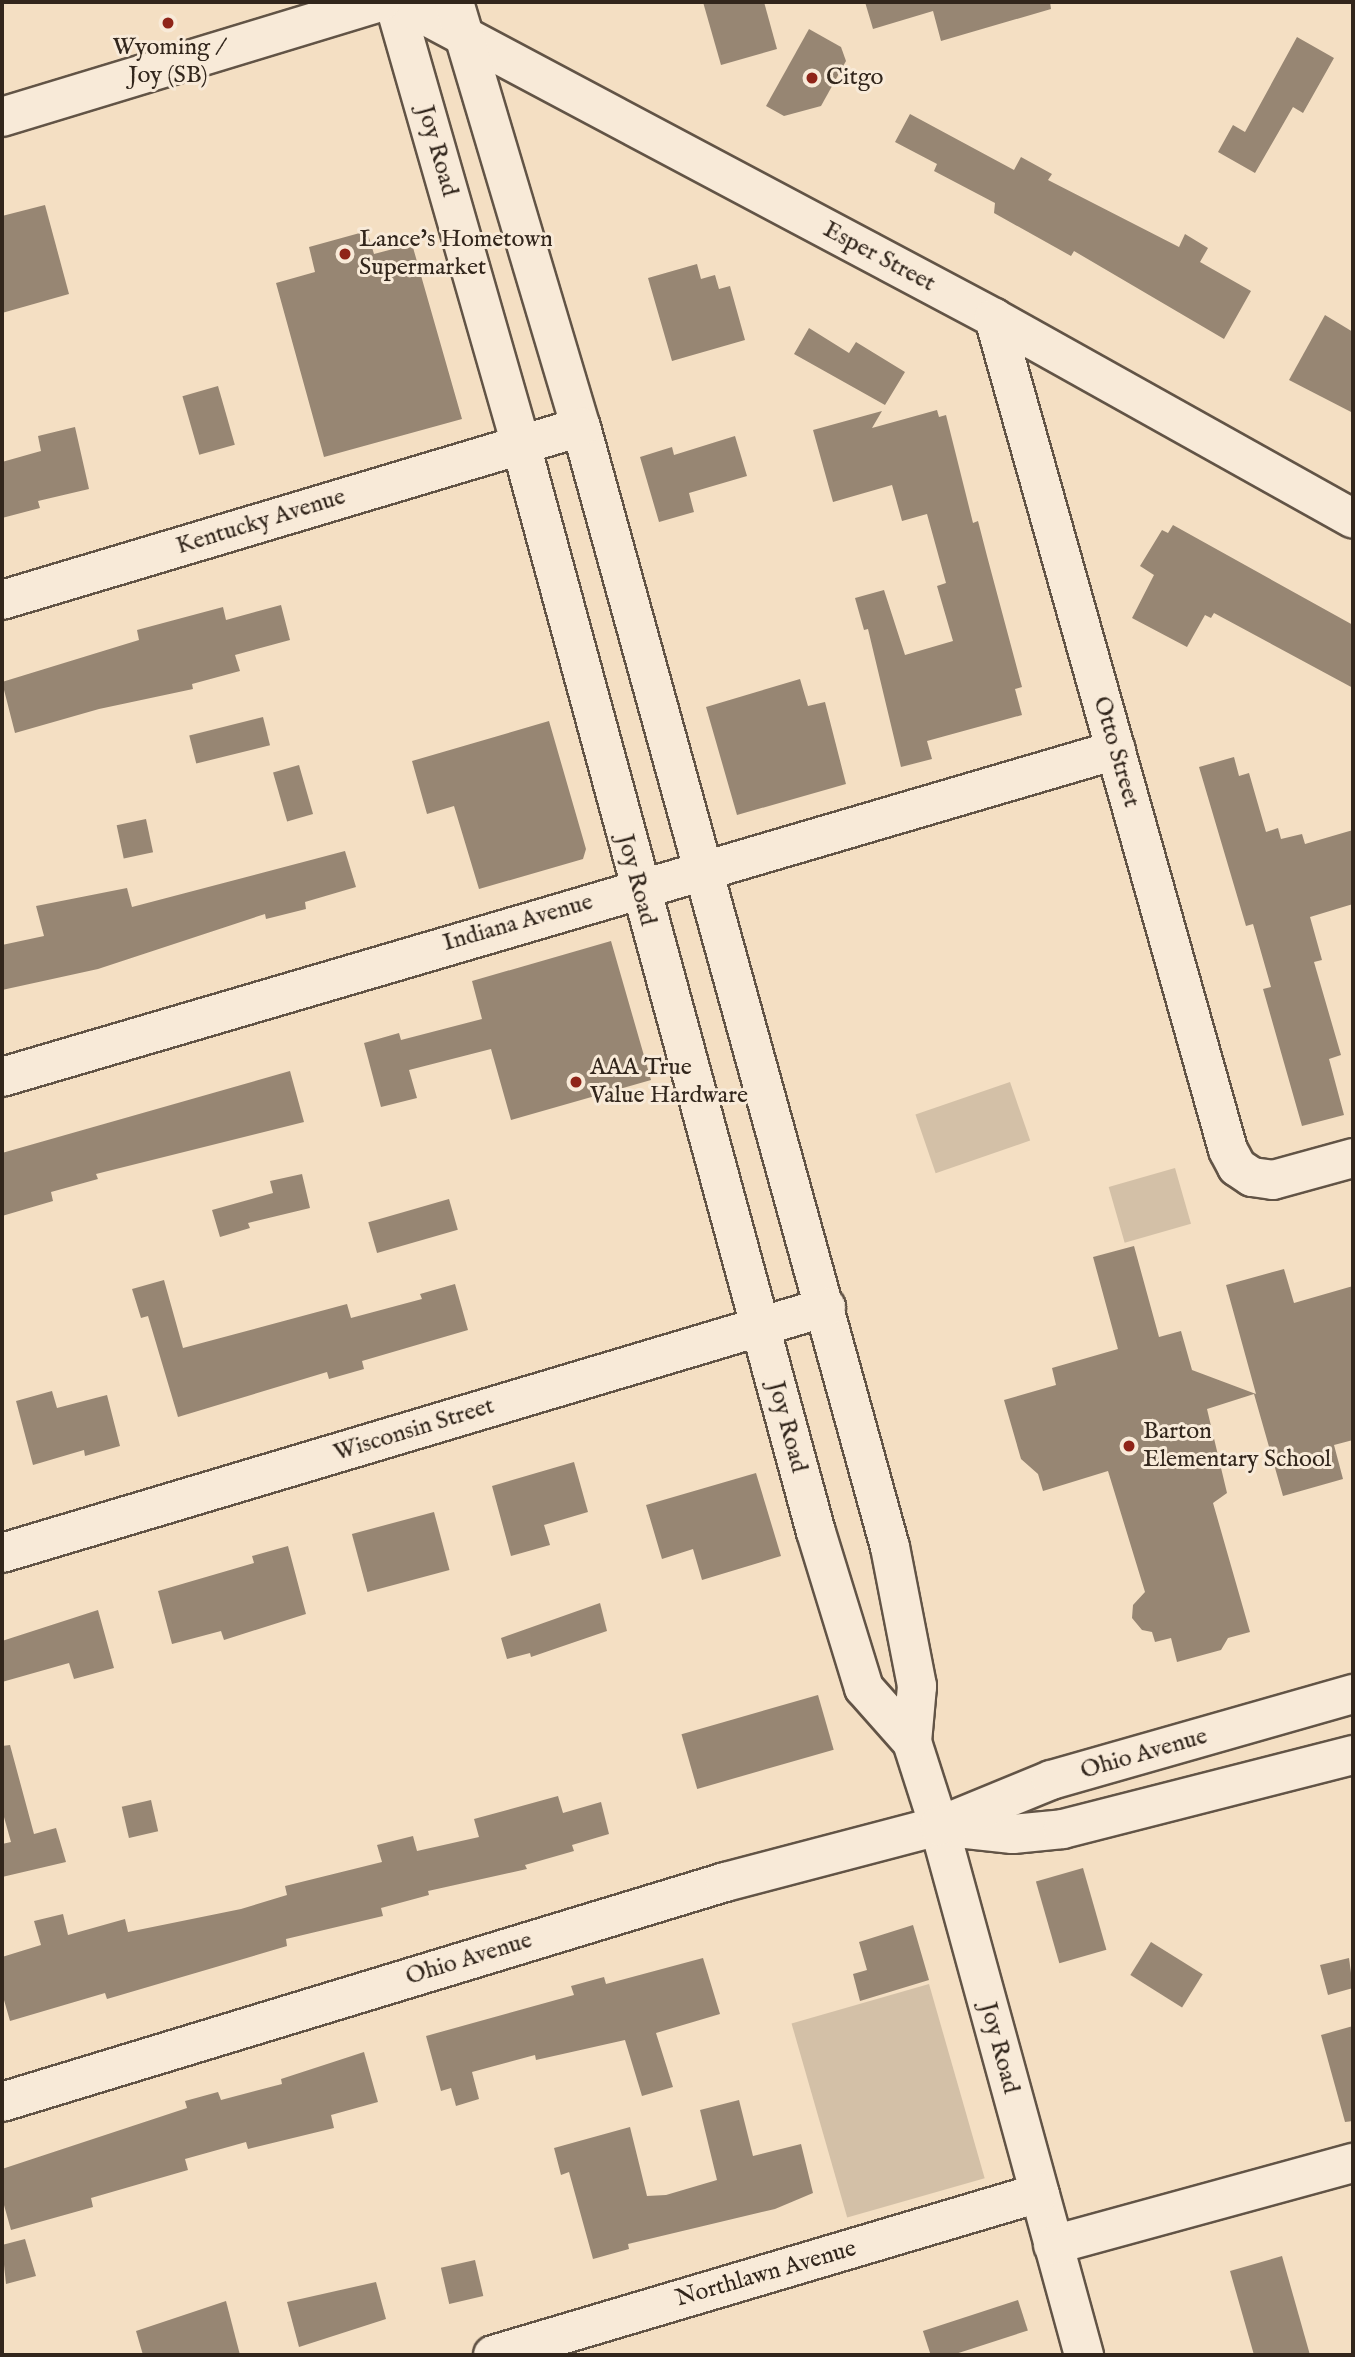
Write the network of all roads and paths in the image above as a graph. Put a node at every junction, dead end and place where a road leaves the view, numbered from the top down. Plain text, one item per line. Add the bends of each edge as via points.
1 (380, 2) edge
2 (394, 2) edge
3 (400, 2) edge
4 (459, 18) edge
5 (2, 117) edge
6 (497, 145) junction
7 (440, 161) junction
8 (994, 318) junction
9 (580, 427) junction
10 (521, 445) junction
11 (1353, 519) edge
12 (2, 600) edge
13 (1116, 750) junction
14 (703, 869) junction
15 (638, 887) junction
16 (2, 1077) edge
17 (1353, 1158) edge
18 (826, 1307) junction
19 (760, 1326) junction
20 (2, 1553) edge
21 (1353, 1694) edge
22 (912, 1742) junction
23 (1353, 1755) edge
24 (939, 1826) junction
25 (2, 2102) edge
26 (1353, 2163) edge
27 (1039, 2193) junction
28 (1053, 2245) junction
29 (493, 2355) edge
30 (1084, 2355) edge

1 - 5 street
2 - 7 street, Joy Road
3 - 4 street, Esper Street
4 - 6 street, Joy Road
4 - 8 street, Esper Street
6 - 7 street
6 - 9 street, Joy Road
7 - 10 street, Joy Road
8 - 11 street, Esper Street
8 - 13 street, Otto Street
9 - 10 street, Kentucky Avenue
9 - 14 street, Joy Road
10 - 12 street, Kentucky Avenue
10 - 15 street, Joy Road
13 - 14 street, Indiana Avenue
13 - 17 street, Otto Street via 1228,1150 1237,1167 1252,1177 1273,1180
14 - 15 street, Indiana Avenue
14 - 18 street, Joy Road
15 - 16 street, Indiana Avenue
15 - 19 street, Joy Road
18 - 19 street, Wisconsin Street
18 - 22 street, Joy Road via 906,1610 917,1686
19 - 20 street, Wisconsin Street
19 - 22 street, Joy Road via 864,1688
21 - 24 street, Ohio Avenue via 1051,1780
22 - 24 street, Joy Road
23 - 24 street, Ohio Avenue via 1063,1829 1013,1834
24 - 25 street, Ohio Avenue via 725,1882
24 - 27 street, Joy Road
26 - 28 street
27 - 28 street, Joy Road
27 - 29 street, Northlawn Avenue
28 - 30 street, Joy Road

